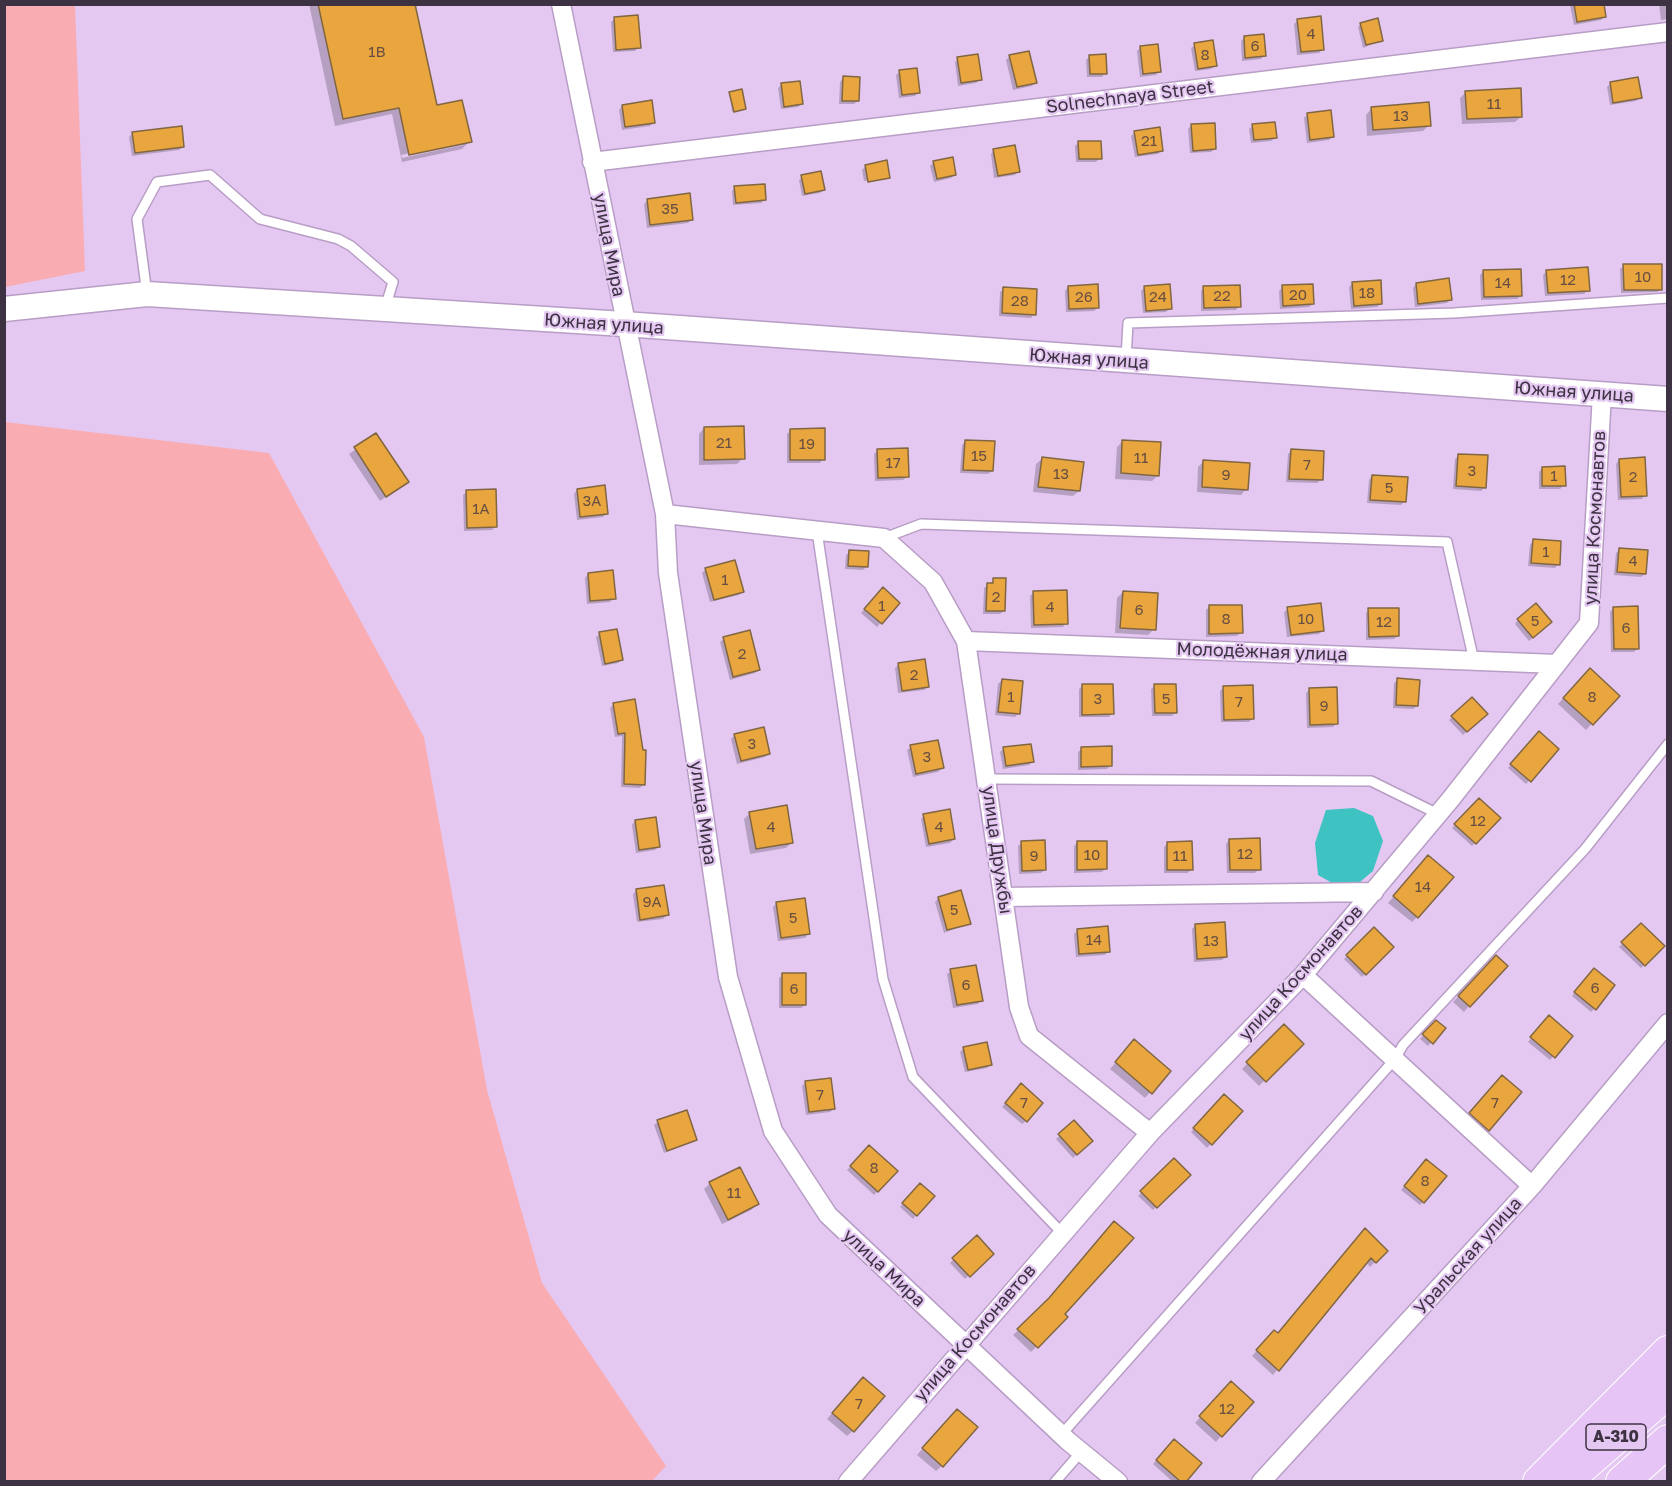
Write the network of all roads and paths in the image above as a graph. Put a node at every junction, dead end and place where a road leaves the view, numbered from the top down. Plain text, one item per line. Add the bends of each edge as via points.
1 (561, 4) edge
2 (1668, 32) edge
3 (592, 162) junction
4 (147, 294) junction
5 (1668, 298) edge
6 (4, 309) edge
7 (384, 310) junction
8 (624, 324) junction
9 (1126, 362) junction
10 (1602, 394) junction
11 (1668, 399) edge
12 (665, 514) junction
13 (817, 531) junction
14 (884, 538) junction
15 (966, 640) junction
16 (1474, 661) junction
17 (1557, 664) junction
18 (1668, 744) edge
19 (987, 779) junction
20 (1438, 814) junction
21 (1374, 892) junction
22 (1003, 897) junction
23 (1303, 975) junction
24 (1668, 1023) edge
25 (1395, 1059) junction
26 (1150, 1133) junction
27 (1532, 1186) junction
28 (1062, 1233) junction
29 (965, 1344) junction
30 (1668, 1352) edge
31 (1668, 1392) edge
32 (1061, 1435) junction
33 (1668, 1442) edge
34 (1081, 1452) junction
35 (848, 1482) edge
36 (1055, 1482) edge
37 (1118, 1482) edge
38 (1261, 1482) edge
39 (1539, 1482) edge
40 (1565, 1482) edge
41 (1622, 1482) edge

1 - 3 street, улица Мира
2 - 3 street, Solnechnaya Street
3 - 8 street, улица Мира
4 - 6 main road, Южная улица
4 - 7 main road, Южная улица
4 - 7 lane via 136,219 157,182 210,175 260,219 338,239 351,246 393,282
5 - 9 lane via 1454,313 1128,323
7 - 8 main road, Южная улица
8 - 9 main road, Южная улица
8 - 12 street, улица Мира
9 - 10 main road, Южная улица
10 - 11 main road, Южная улица
10 - 17 street, улица Космонавтов via 1588,623
12 - 13 street
12 - 29 street, улица Мира via 668,573 728,977 773,1131 828,1215
13 - 14 street
13 - 28 lane via 883,979 913,1077
14 - 15 street, улица Дружбы via 933,582
14 - 16 lane via 921,524 1447,542
15 - 16 street, Молодёжная улица
15 - 19 street, улица Дружбы
16 - 17 street, Молодёжная улица
17 - 20 street, улица Космонавтов
18 - 25 lane via 1585,849 1403,1045
19 - 20 lane via 1371,782
19 - 22 street, улица Дружбы
20 - 21 street, улица Космонавтов
21 - 22 street
21 - 23 street, улица Космонавтов
22 - 26 street, улица Дружбы via 1019,1007 1029,1036
23 - 25 street
23 - 26 street, улица Космонавтов
24 - 27 street, Уральская улица
25 - 27 street
25 - 32 lane
26 - 28 street, улица Космонавтов
27 - 38 street, Уральская улица
28 - 29 street, улица Космонавтов
29 - 32 street, улица Мира
29 - 35 street, улица Космонавтов
30 - 39 highway
31 - 40 highway, А-310
32 - 34 street, улица Мира
33 - 41 highway, А-310
34 - 36 lane
34 - 37 street, улица Мира

